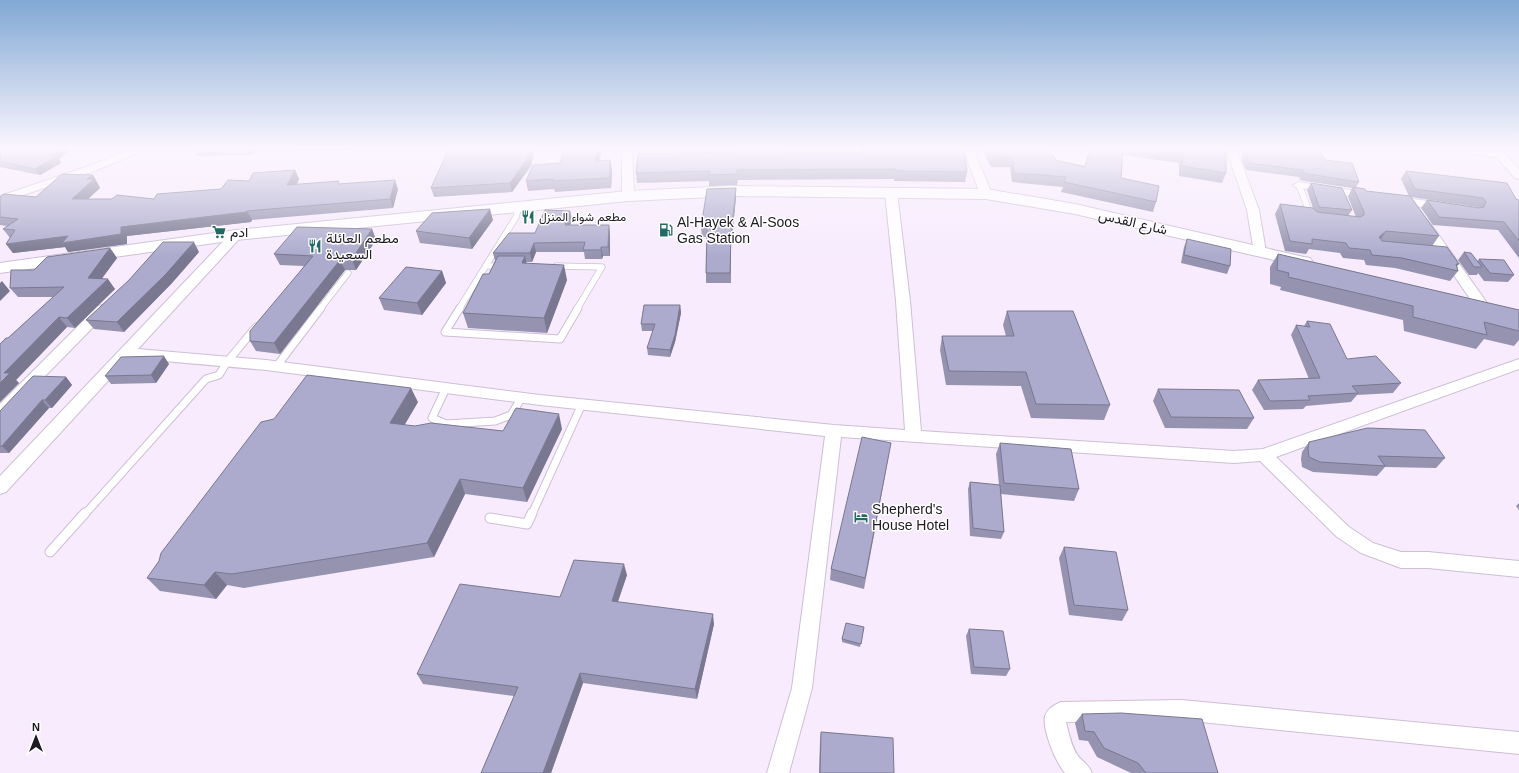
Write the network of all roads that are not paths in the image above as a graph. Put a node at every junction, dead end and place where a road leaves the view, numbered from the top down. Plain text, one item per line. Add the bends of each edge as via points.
1 (46, 184) edge
2 (628, 184) edge
3 (982, 184) edge
4 (1244, 184) edge
5 (1299, 185) joint
6 (891, 192) junction
7 (986, 194) junction
8 (628, 196) junction
9 (0, 200) edge
10 (1409, 202) junction
11 (519, 206) junction
12 (1459, 209) edge
13 (1319, 219) edge
14 (236, 235) junction
15 (165, 245) junction
16 (1260, 252) junction
17 (1430, 252) edge
18 (1445, 253) junction
19 (150, 262) edge
20 (486, 266) junction
21 (509, 266) edge
22 (548, 266) edge
23 (1320, 266) edge
24 (0, 268) edge
25 (348, 273) dead end
26 (1460, 299) edge
27 (111, 301) edge
28 (1486, 304) joint
29 (263, 319) edge
30 (126, 353) junction
31 (227, 362) junction
32 (1519, 364) edge
33 (276, 367) junction
34 (446, 388) junction
35 (522, 397) junction
36 (582, 404) junction
37 (0, 413) edge
38 (834, 431) junction
39 (913, 435) junction
40 (1264, 455) junction
41 (0, 487) edge
42 (490, 518) dead end
43 (50, 552) dead end
44 (1519, 569) edge
45 (1519, 742) edge
46 (778, 773) edge
47 (1081, 773) edge

1 - 9 street
2 - 8 street
3 - 7 street
4 - 16 street via 1253,210
5 - 10 street via 1342,195
5 - 13 lane via 1312,218
6 - 7 main road, شارع القدس
6 - 8 main road, شارع القدس via 732,191
6 - 39 street via 903,301
7 - 16 main road, شارع القدس via 1075,209
8 - 11 main road, شارع القدس
10 - 12 street
10 - 18 street
11 - 14 main road, شارع القدس
11 - 20 lane via 516,217
14 - 15 main road, شارع القدس
14 - 30 street
15 - 19 street
15 - 24 main road, شارع القدس
16 - 23 main road, شارع القدس
17 - 18 street
18 - 28 street
20 - 21 lane
20 - 22 lane via 445,332 560,339 602,266
25 - 33 lane
26 - 28 main road
27 - 37 street
29 - 31 lane
30 - 31 street
30 - 41 street
31 - 33 street
31 - 43 lane via 219,375 206,379
32 - 40 street
33 - 34 street
34 - 35 street
34 - 35 lane via 432,418 446,424 495,421 511,415
35 - 36 street
36 - 38 street
36 - 42 lane via 527,524
38 - 39 street
38 - 46 street via 802,688
39 - 40 street via 1234,456
40 - 44 street via 1343,532 1367,548 1401,560 1428,560
45 - 47 street via 1181,710 1061,712 1055,718 1060,745 1074,768

